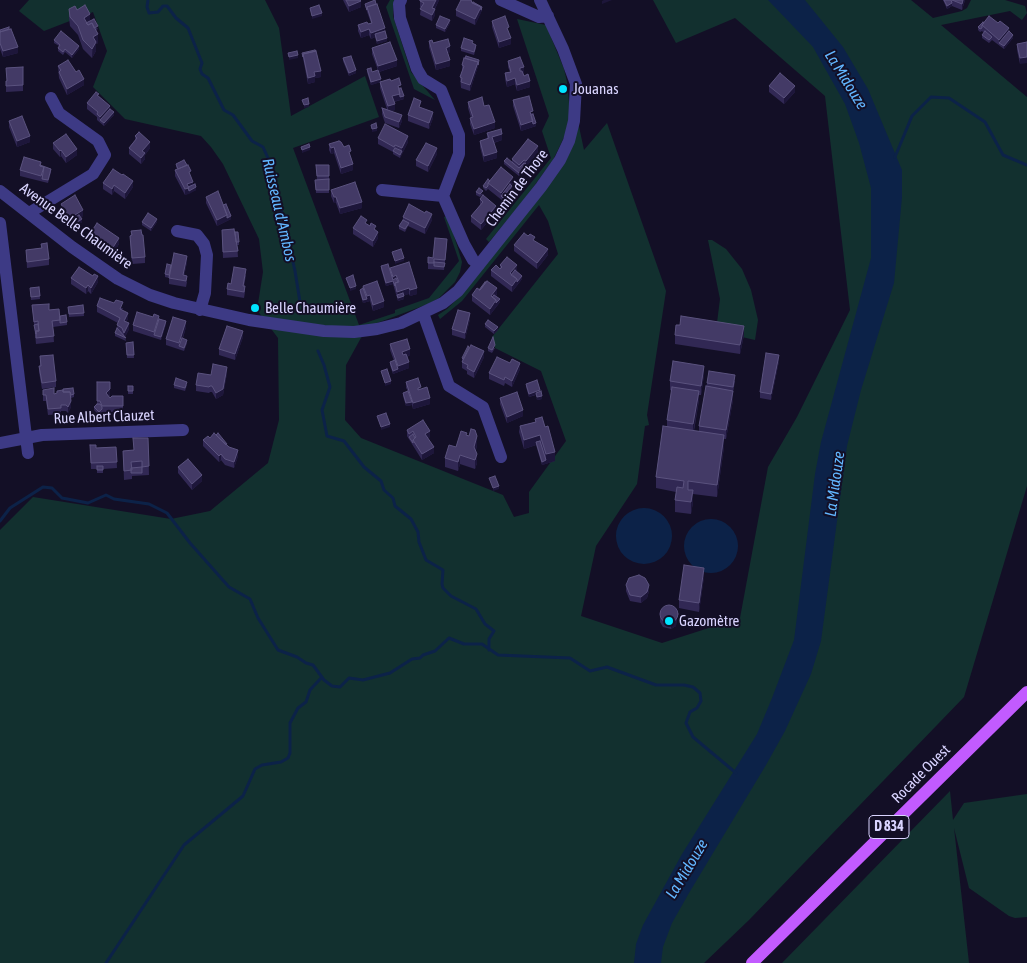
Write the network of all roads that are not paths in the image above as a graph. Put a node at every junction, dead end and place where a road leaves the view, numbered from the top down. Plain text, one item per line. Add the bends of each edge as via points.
1 (401, 0) edge
2 (502, 0) edge
3 (540, 0) edge
4 (548, 16) junction
5 (51, 98) dead end
6 (382, 190) dead end
7 (0, 191) edge
8 (443, 196) junction
9 (29, 213) junction
10 (0, 222) edge
11 (177, 231) dead end
12 (479, 265) junction
13 (5, 303) edge
14 (200, 310) junction
15 (424, 313) junction
16 (183, 430) dead end
17 (26, 438) junction
18 (0, 443) edge
19 (28, 453) dead end
20 (501, 457) dead end
21 (1027, 692) edge
22 (752, 963) edge

1 - 8 street via 400,18 417,69 423,79 441,90 459,136 460,154
2 - 4 street via 538,17
3 - 4 street, Chemin de Thore
4 - 12 street, Chemin de Thore via 576,84 574,121 569,141 541,187
5 - 9 street via 59,113 98,142 104,155 92,174
6 - 8 street
7 - 9 street, Avenue Belle Chaumière
8 - 12 street via 464,244
9 - 14 street, Avenue Belle Chaumière via 118,278 150,295
10 - 13 street
11 - 14 street via 197,235 204,244 207,255 205,294
12 - 15 street, Chemin de Thore via 458,291
13 - 17 street
14 - 15 street, Avenue Belle Chaumière via 288,326 354,332 401,323
15 - 20 street via 449,386 483,407
16 - 17 street, Rue Albert Clauzet
17 - 18 street, Rue Albert Clauzet
17 - 19 street
21 - 22 main road, Rocade Ouest / D 834

